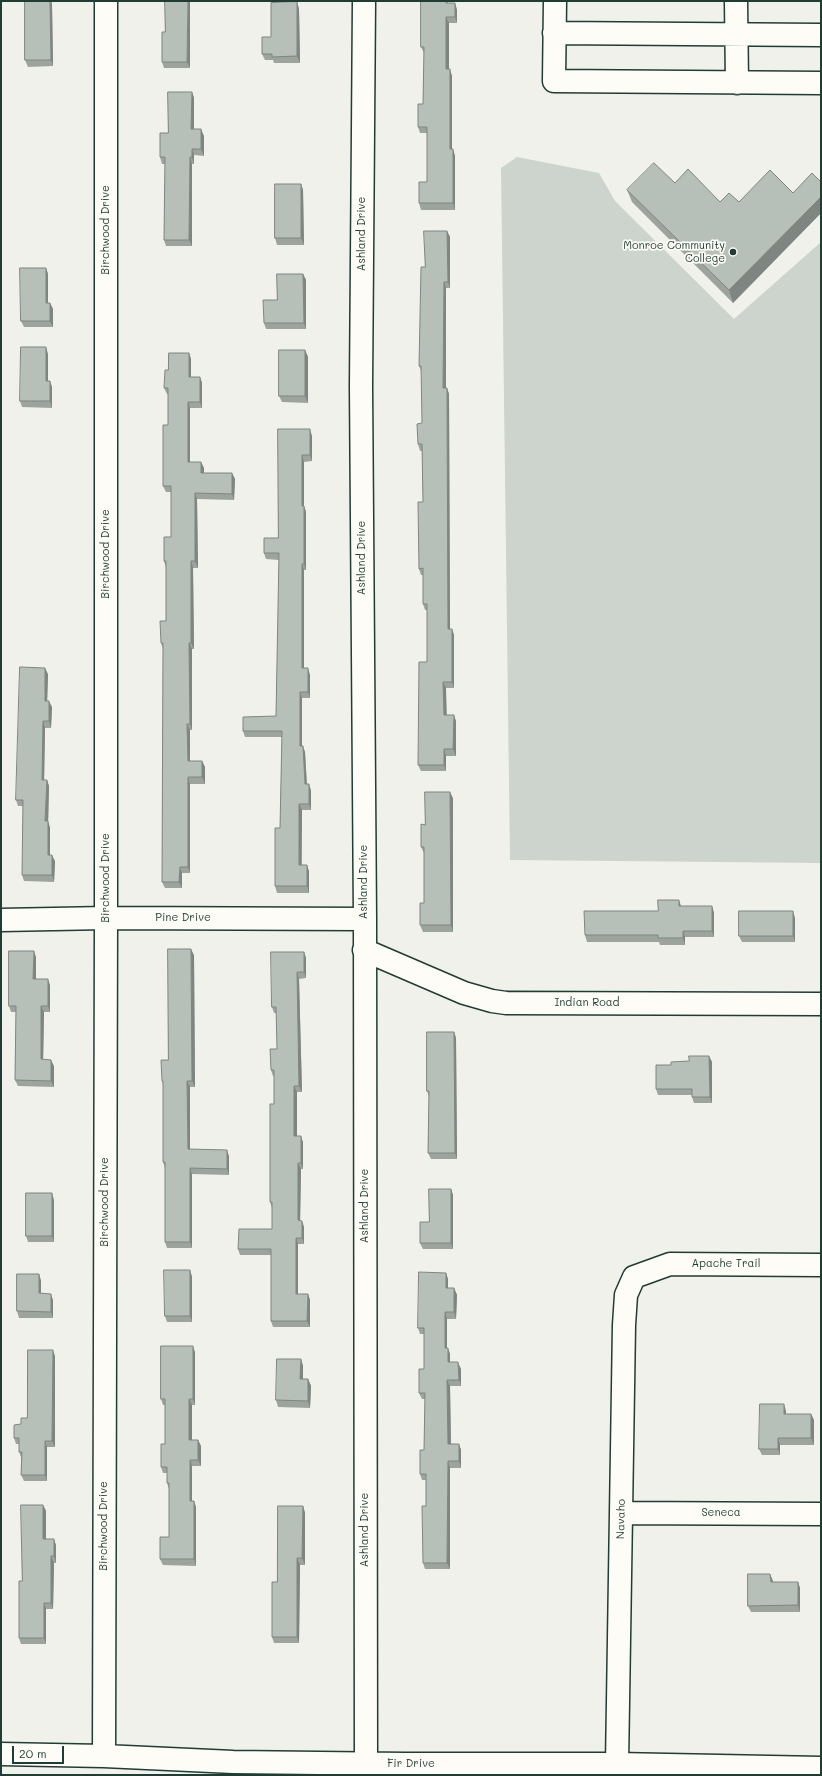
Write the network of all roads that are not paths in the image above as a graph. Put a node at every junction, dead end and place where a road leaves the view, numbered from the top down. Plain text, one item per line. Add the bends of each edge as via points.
1 (106, 1) edge
2 (364, 1) edge
3 (555, 1) edge
4 (736, 1) edge
5 (554, 33) junction
6 (736, 35) junction
7 (821, 35) edge
8 (737, 83) junction
9 (821, 83) edge
10 (106, 918) junction
11 (365, 919) junction
12 (1, 920) edge
13 (364, 950) junction
14 (821, 1004) edge
15 (821, 1265) edge
16 (634, 1277) joint
17 (621, 1513) junction
18 (821, 1514) edge
19 (1, 1754) edge
20 (104, 1756) junction
21 (366, 1764) junction
22 (617, 1764) junction
23 (233, 1768) edge
24 (821, 1768) edge

1 - 10 street, Birchwood Drive
2 - 11 street, Ashland Drive via 361,394
3 - 5 street
4 - 6 street
5 - 6 street
5 - 8 street via 554,81
6 - 7 street
6 - 8 street
8 - 9 street
10 - 11 street, Pine Drive
10 - 12 street, Pine Drive
10 - 20 street, Birchwood Drive
11 - 13 street, Ashland Drive
13 - 14 street, Indian Road via 464,993 506,1003
13 - 21 street, Ashland Drive
15 - 16 street, Apache Trail via 670,1264
16 - 17 street, Navaho via 626,1295 624,1325
17 - 18 street, Seneca
17 - 22 street, Navaho
19 - 20 street, Fir Drive
20 - 23 street, Fir Drive
21 - 22 street, Fir Drive
21 - 23 street, Fir Drive
22 - 24 street, Fir Drive

